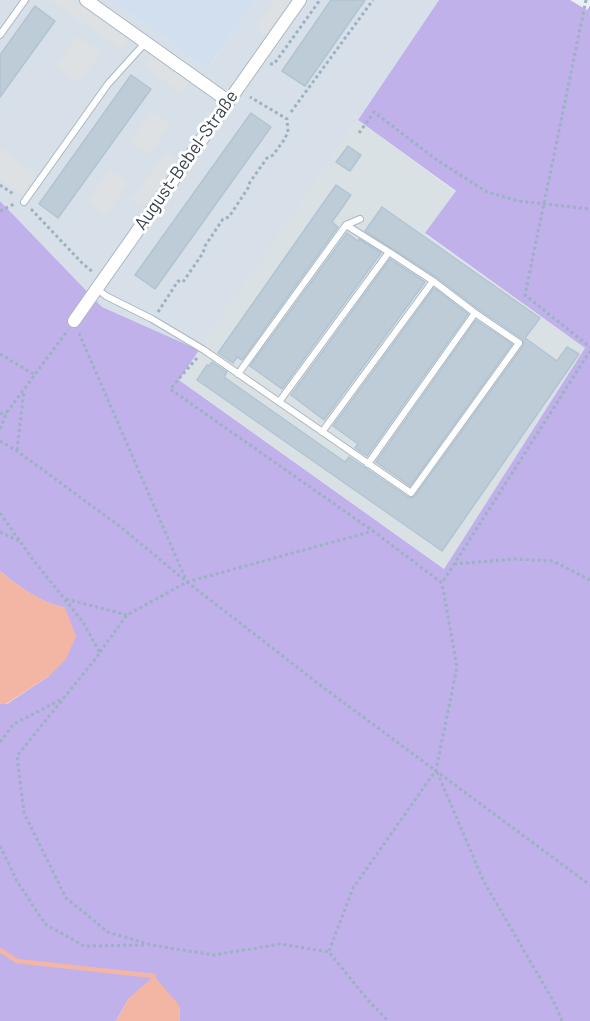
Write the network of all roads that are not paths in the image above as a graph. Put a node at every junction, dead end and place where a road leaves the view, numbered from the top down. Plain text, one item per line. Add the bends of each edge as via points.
1 (25, 0) edge
2 (86, 0) edge
3 (300, 0) edge
4 (0, 35) edge
5 (145, 43) junction
6 (228, 101) junction
7 (24, 202) road end
8 (360, 219) dead end
9 (346, 225) junction
10 (389, 252) junction
11 (433, 280) junction
12 (99, 284) junction
13 (475, 313) junction
14 (74, 321) road end
15 (238, 374) junction
16 (279, 402) junction
17 (322, 432) junction
18 (368, 464) junction

1 - 4 lane
2 - 5 street
3 - 6 street, August-Bebel-Straße
5 - 6 street
5 - 7 lane via 108,84
6 - 12 street, August-Bebel-Straße
8 - 9 lane
9 - 10 lane
9 - 15 lane
10 - 11 lane
10 - 16 lane
11 - 13 lane
11 - 17 lane
12 - 14 street, August-Bebel-Straße
12 - 15 lane via 106,296 152,319
13 - 18 lane
13 - 18 lane via 519,343 411,493
15 - 16 lane
16 - 17 lane
17 - 18 lane

